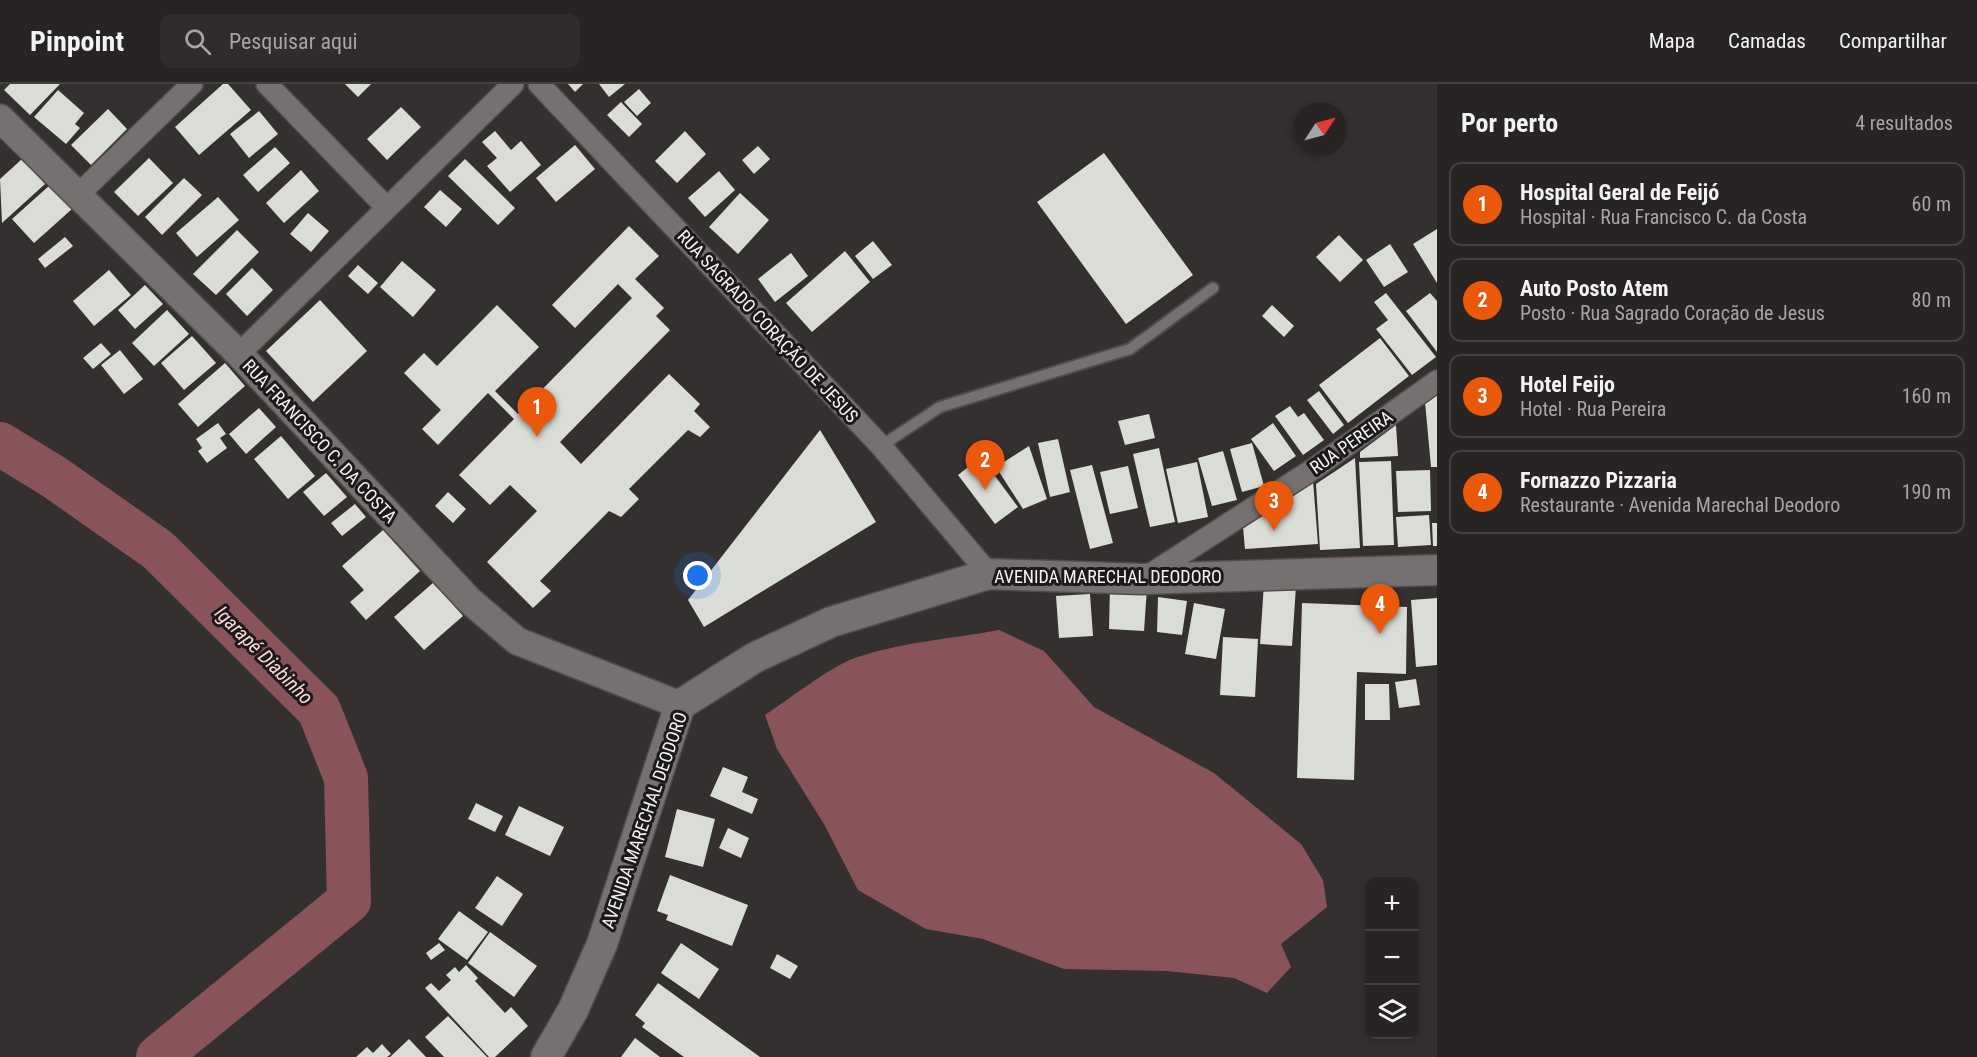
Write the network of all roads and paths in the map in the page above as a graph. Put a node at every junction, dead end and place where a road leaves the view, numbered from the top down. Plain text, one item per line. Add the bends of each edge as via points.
1 (192, 84) edge
2 (267, 84) edge
3 (513, 84) edge
4 (539, 84) edge
5 (0, 118) edge
6 (78, 195) junction
7 (386, 207) junction
8 (1214, 288) dead end
9 (239, 354) junction
10 (1437, 381) edge
11 (882, 446) junction
12 (1437, 570) edge
13 (989, 574) junction
14 (1142, 579) junction
15 (680, 705) junction
16 (546, 1057) edge

1 - 6 street
2 - 7 street
3 - 7 street
4 - 11 street, RUA SAGRADO CORAÇÃO DE JESUS
5 - 6 street, RUA FRANCISCO C. DA COSTA
6 - 9 street, RUA FRANCISCO C. DA COSTA
7 - 9 street
8 - 11 lane via 1130,349 940,407
9 - 15 street, RUA FRANCISCO C. DA COSTA via 469,600 517,641
10 - 14 street, RUA PEREIRA via 1315,468
11 - 13 street, RUA SAGRADO CORAÇÃO DE JESUS
12 - 14 main road, AVENIDA MARECHAL DEODORO
13 - 14 main road, AVENIDA MARECHAL DEODORO
13 - 15 main road, AVENIDA MARECHAL DEODORO via 831,622 754,658
15 - 16 main road, AVENIDA MARECHAL DEODORO via 602,944 573,1010

